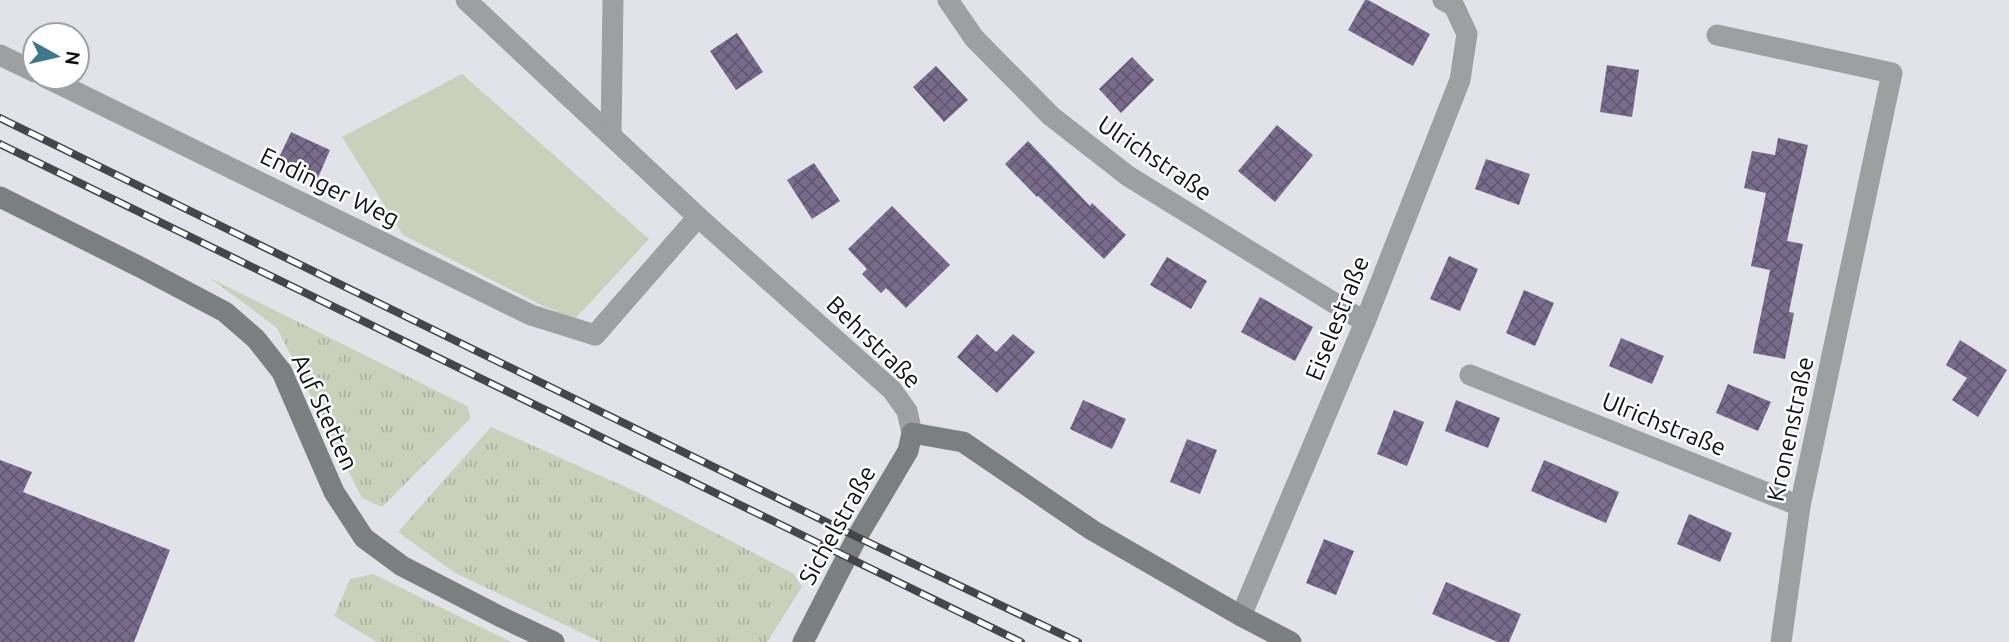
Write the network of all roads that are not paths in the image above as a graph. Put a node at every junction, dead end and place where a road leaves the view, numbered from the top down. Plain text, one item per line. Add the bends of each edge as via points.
1 (466, 0) edge
2 (613, 0) edge
3 (948, 0) edge
4 (1443, 0) edge
5 (1717, 35) dead end
6 (0, 55) edge
7 (21, 65) edge
8 (74, 91) edge
9 (611, 135) junction
10 (0, 198) edge
11 (698, 216) junction
12 (1365, 322) junction
13 (1470, 374) dead end
14 (912, 433) junction
15 (1800, 506) junction
16 (1241, 616) junction
17 (554, 642) edge
18 (803, 642) edge
19 (1291, 642) edge
20 (1781, 642) edge

1 - 9 street, Behrstraße
2 - 9 street
3 - 12 street, Ulrichstraße via 974,38 1051,116 1128,176
4 - 12 street, Eiselestraße via 1454,6 1467,34 1460,80
5 - 15 street, Kronenstraße via 1892,73
6 - 7 street
8 - 11 street, Endinger Weg via 531,315 595,335
9 - 11 street, Behrstraße
10 - 17 street, Auf Stetten via 225,312 256,339 282,372 334,492 364,538 402,566
11 - 14 street, Behrstraße via 892,390 907,411
12 - 16 street, Eiselestraße
13 - 15 street, Ulrichstraße
14 - 16 street via 963,442 1092,530
14 - 18 street, Sichelstraße via 908,452 857,537
15 - 20 street, Kronenstraße
16 - 19 street

